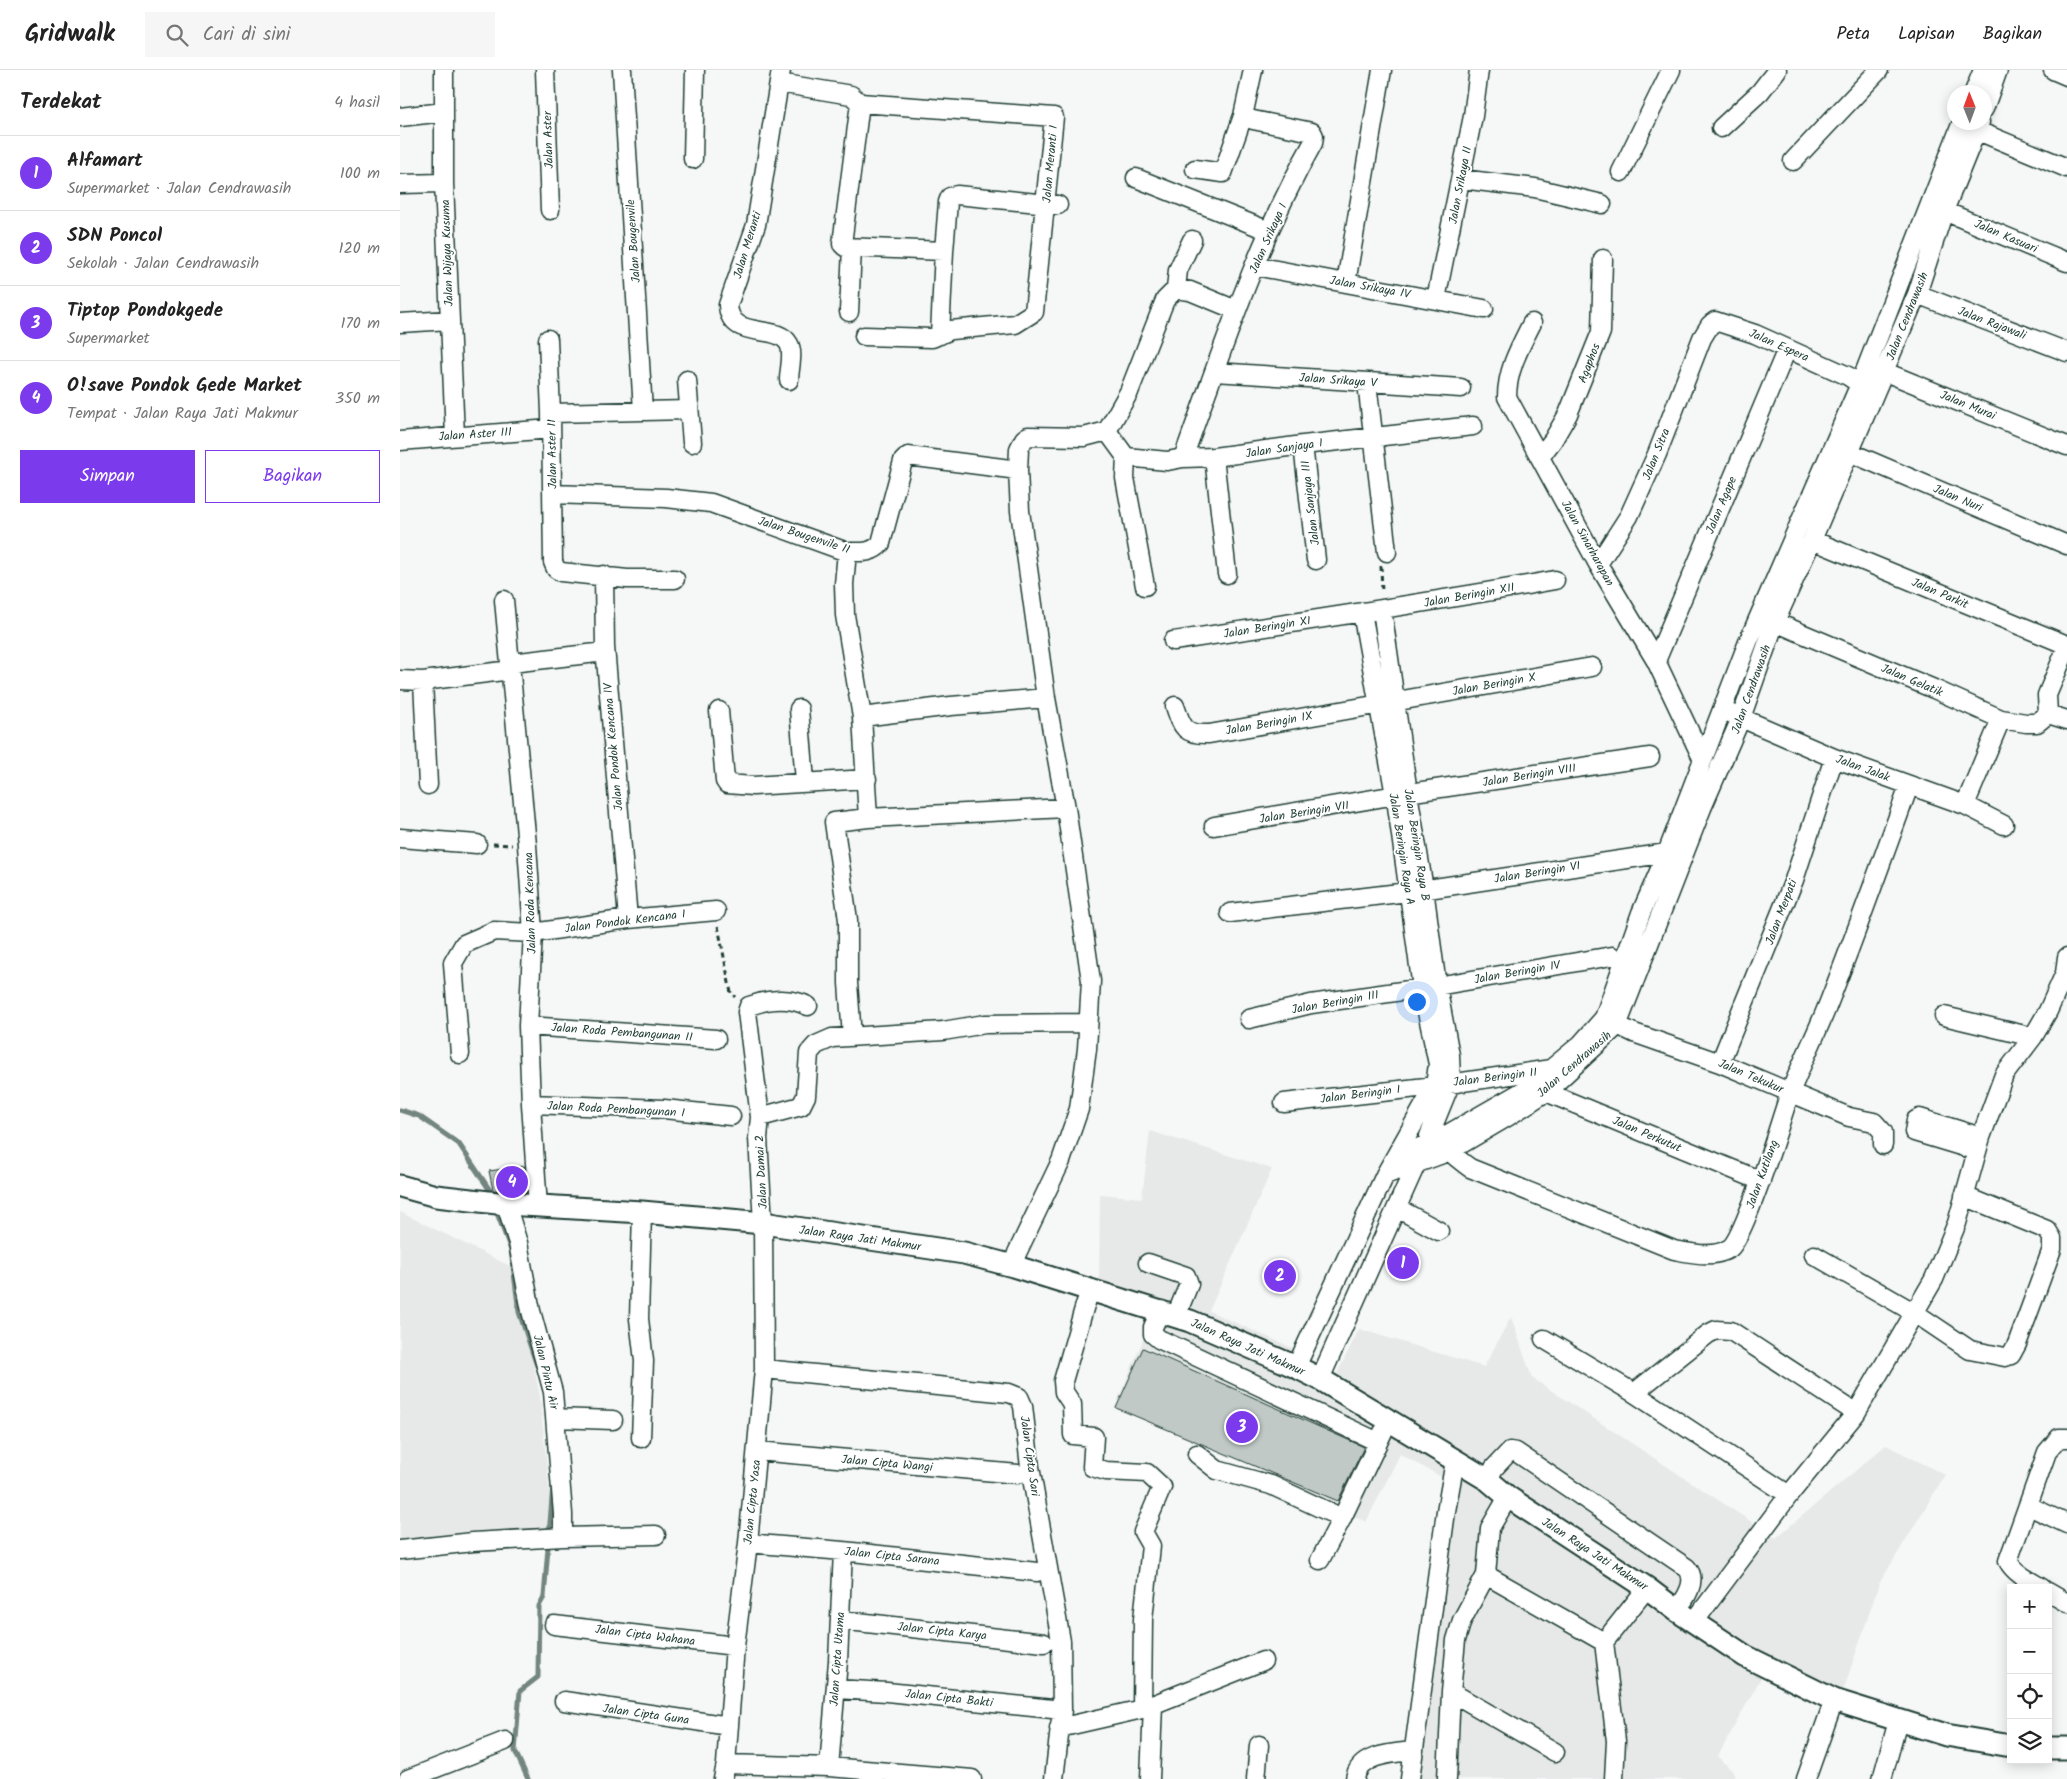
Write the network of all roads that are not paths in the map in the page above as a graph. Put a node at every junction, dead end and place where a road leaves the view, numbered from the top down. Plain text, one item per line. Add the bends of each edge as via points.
1 (444, 70) edge
2 (545, 70) edge
3 (622, 70) edge
4 (695, 70) edge
5 (1253, 70) edge
6 (1382, 70) edge
7 (1479, 70) edge
8 (1671, 70) edge
9 (1778, 70) edge
10 (1879, 70) edge
11 (1983, 70) edge
12 (1998, 70) edge
13 (2053, 70) edge
14 (2067, 76) edge
15 (780, 77) edge
16 (1977, 85) edge
17 (1992, 87) edge
18 (860, 103) junction
19 (444, 112) junction
20 (1243, 116) junction
21 (400, 117) edge
22 (1721, 128) dead end
23 (1968, 130) edge
24 (1968, 130) edge
25 (1981, 130) edge
26 (693, 159) dead end
27 (1793, 161) dead end
28 (2067, 168) edge
29 (1195, 169) dead end
30 (1621, 172) dead end
31 (1136, 178) dead end
32 (1461, 179) junction
33 (444, 183) junction
34 (400, 184) edge
35 (1052, 204) junction
36 (1602, 204) dead end
37 (550, 210) dead end
38 (1944, 211) junction
39 (1269, 231) junction
40 (1192, 240) dead end
41 (852, 248) junction
42 (944, 251) junction
43 (1603, 259) dead end
44 (2067, 262) edge
45 (1255, 266) junction
46 (1346, 283) junction
47 (1176, 289) junction
48 (1917, 294) junction
49 (1436, 299) junction
50 (1236, 310) junction
51 (1484, 310) dead end
52 (849, 312) dead end
53 (450, 320) junction
54 (400, 323) edge
55 (1532, 323) dead end
56 (940, 335) junction
57 (864, 336) dead end
58 (1702, 338) joint
59 (548, 339) dead end
60 (1787, 349) junction
61 (2067, 352) edge
62 (1876, 368) junction
63 (1214, 372) junction
64 (688, 380) dead end
65 (789, 380) dead end
66 (1367, 383) junction
67 (1860, 384) junction
68 (1461, 388) dead end
69 (689, 410) junction
70 (643, 411) junction
71 (551, 421) junction
72 (1473, 426) dead end
73 (1107, 431) junction
74 (455, 436) junction
75 (1373, 437) junction
76 (400, 441) edge
77 (692, 443) dead end
78 (1303, 445) junction
79 (2067, 446) edge
80 (1849, 452) junction
81 (1126, 457) junction
82 (1540, 457) junction
83 (1183, 458) junction
84 (1214, 458) junction
85 (1018, 470) junction
86 (553, 494) junction
87 (1812, 540) junction
88 (2067, 545) edge
89 (847, 552) junction
90 (1387, 552) road end
91 (1316, 560) dead end
92 (1598, 564) junction
93 (1227, 574) dead end
94 (604, 575) junction
95 (674, 579) dead end
96 (1555, 580) dead end
97 (1145, 586) dead end
98 (504, 600) dead end
99 (1382, 609) junction
100 (1362, 612) junction
101 (1775, 622) junction
102 (1173, 641) dead end
103 (2067, 646) edge
104 (605, 652) junction
105 (1656, 661) junction
106 (511, 666) junction
107 (1592, 666) dead end
108 (400, 680) edge
109 (423, 681) junction
110 (1046, 698) junction
111 (1387, 702) junction
112 (1175, 706) dead end
113 (799, 709) dead end
114 (1722, 710) junction
115 (719, 711) dead end
116 (2048, 714) junction
117 (862, 717) junction
118 (1741, 718) junction
119 (2001, 719) junction
120 (2067, 720) edge
121 (1650, 757) dead end
122 (1834, 758) junction
123 (1702, 763) junction
124 (1717, 776) junction
125 (866, 779) junction
126 (805, 781) junction
127 (428, 785) dead end
128 (1909, 786) junction
129 (1401, 795) junction
130 (1966, 805) junction
131 (1066, 808) junction
132 (868, 818) junction
133 (2004, 825) dead end
134 (1214, 826) dead end
135 (400, 838) edge
136 (477, 844) road end
137 (1667, 853) junction
138 (1416, 890) junction
139 (716, 911) road end
140 (1230, 913) dead end
141 (628, 919) junction
142 (533, 933) junction
143 (1612, 956) dead end
144 (2067, 958) edge
145 (1429, 987) junction
146 (808, 1006) dead end
147 (1944, 1016) dead end
148 (1249, 1019) dead end
149 (1611, 1022) junction
150 (1088, 1023) junction
151 (528, 1026) junction
152 (852, 1037) junction
153 (2033, 1037) junction
154 (716, 1039) dead end
155 (460, 1054) dead end
156 (1720, 1063) junction
157 (1554, 1068) junction
158 (1443, 1084) junction
159 (1542, 1086) junction
160 (1790, 1093) junction
161 (1284, 1103) dead end
162 (531, 1104) junction
163 (731, 1116) dead end
164 (760, 1117) junction
165 (1436, 1140) junction
166 (1883, 1145) dead end
167 (1395, 1158) junction
168 (1414, 1166) junction
169 (1386, 1175) junction
170 (1761, 1182) junction
171 (400, 1186) edge
172 (1964, 1196) junction
173 (506, 1204) junction
174 (538, 1207) junction
175 (1397, 1208) junction
176 (642, 1212) junction
177 (763, 1223) junction
178 (1439, 1231) dead end
179 (1814, 1255) dead end
180 (1148, 1263) dead end
181 (1014, 1266) junction
182 (1091, 1289) junction
183 (1168, 1313) junction
184 (1915, 1313) junction
185 (1544, 1339) dead end
186 (1296, 1367) junction
187 (764, 1369) junction
188 (1320, 1379) junction
189 (1634, 1393) junction
190 (1856, 1413) junction
191 (556, 1418) junction
192 (613, 1420) dead end
193 (1389, 1421) junction
194 (640, 1438) dead end
195 (2067, 1438) edge
196 (1378, 1442) junction
197 (757, 1451) junction
198 (1197, 1454) dead end
199 (1455, 1461) junction
200 (1018, 1474) dead end
201 (1488, 1480) junction
202 (1789, 1495) junction
203 (1508, 1497) junction
204 (2029, 1506) junction
205 (1342, 1518) junction
206 (2067, 1524) edge
207 (656, 1535) dead end
208 (554, 1538) junction
209 (748, 1543) junction
210 (400, 1550) edge
211 (843, 1551) junction
212 (1320, 1560) dead end
213 (1037, 1572) dead end
214 (1486, 1575) junction
215 (2036, 1584) edge
216 (1647, 1588) junction
217 (2052, 1594) edge
218 (2067, 1603) edge
219 (1676, 1610) junction
220 (840, 1620) junction
221 (1694, 1622) junction
222 (554, 1625) dead end
223 (1604, 1642) junction
224 (1044, 1643) dead end
225 (735, 1646) junction
226 (1263, 1661) dead end
227 (836, 1689) junction
228 (1451, 1692) junction
229 (1834, 1700) junction
230 (564, 1701) dead end
231 (1148, 1707) junction
232 (1062, 1710) junction
233 (1898, 1721) junction
234 (729, 1726) junction
235 (1059, 1728) junction
236 (504, 1741) dead end
237 (1259, 1745) dead end
238 (2007, 1745) edge
239 (2052, 1748) edge
240 (2067, 1748) edge
241 (1414, 1751) junction
242 (1555, 1752) dead end
243 (829, 1767) junction
244 (724, 1771) edge
245 (408, 1779) edge
246 (972, 1779) edge
247 (1054, 1779) edge
248 (1150, 1779) edge
249 (1256, 1779) edge
250 (1355, 1779) edge
251 (1410, 1779) edge
252 (1447, 1779) edge
253 (1614, 1779) edge
254 (1806, 1779) edge
255 (1882, 1779) edge

1 - 19 street, Jalan Wijaya Kusuma
2 - 37 street, Jalan Aster
3 - 70 street, Jalan Bougenvile
4 - 26 street
5 - 20 street
6 - 46 street
7 - 32 street, Jalan Srikaya II
8 - 30 street
9 - 22 street via 1760,92
10 - 27 street
11 - 16 street
12 - 17 street
13 - 14 street
15 - 18 street, Jalan Meranti I via 851,95
15 - 65 street, Jalan Meranti via 756,226 728,305 728,314 741,326 781,337 789,343
18 - 35 street, Jalan Meranti I via 1054,117
18 - 41 street via 842,240 845,247
19 - 21 street
19 - 33 street, Jalan Wijaya Kusuma
20 - 29 street via 1223,173
20 - 39 street, Jalan Srikaya I via 1312,132 1314,136 1314,143
23 - 38 street, Jalan Cendrawasih
24 - 62 street, Jalan Cendrawasih
25 - 28 street
31 - 39 street
32 - 36 street via 1535,188
32 - 49 street, Jalan Srikaya II
33 - 34 street
33 - 53 street, Jalan Wijaya Kusuma
35 - 42 street via 950,197
35 - 56 street, Jalan Meranti I via 1034,312 1015,324 951,330
38 - 44 street, Jalan Kasuari
38 - 48 street, Jalan Cendrawasih
39 - 45 street, Jalan Srikaya I
40 - 47 street via 1178,270
41 - 42 street
41 - 52 street
42 - 56 street
43 - 82 street, Agaphos via 1601,332 1568,414
45 - 46 street, Jalan Srikaya IV
45 - 50 street, Jalan Srikaya I
46 - 49 street, Jalan Srikaya IV
47 - 50 street via 1190,291
47 - 73 street via 1165,300 1129,392
48 - 61 street, Jalan Rajawali
48 - 62 street, Jalan Cendrawasih
49 - 51 street, Jalan Srikaya IV
50 - 63 street, Jalan Srikaya I
53 - 54 street
53 - 74 street, Jalan Wijaya Kusuma
55 - 82 street, Jalan Sinarharapan via 1517,352 1507,382 1507,397
56 - 57 street, Jalan Meranti I via 924,339
58 - 60 street, Jalan Espera via 1715,321
58 - 92 street, Jalan Sitra via 1629,516
59 - 71 street, Jalan Aster II
60 - 67 street, Jalan Espera
60 - 105 street, Jalan Agape
62 - 67 street, Jalan Cendrawasih
62 - 79 street, Jalan Murai
62 - 80 street, Jalan Cendrawasih
63 - 66 street, Jalan Srikaya V
63 - 83 street, Jalan Srikaya I
64 - 69 street
66 - 68 street, Jalan Srikaya V
66 - 75 street
67 - 114 street, Jalan Cendrawasih via 1748,642
69 - 70 street, Jalan Aster III
69 - 77 street
70 - 71 street, Jalan Aster III
71 - 74 street, Jalan Aster III
71 - 86 street, Jalan Aster II
72 - 75 street, Jalan Sanjaya I
73 - 81 street
73 - 85 street via 1084,437 1028,436 1020,449
74 - 76 street, Jalan Aster III
75 - 78 street, Jalan Sanjaya I
75 - 90 street
78 - 84 street, Jalan Sanjaya I
78 - 91 street, Jalan Sanjaya III
80 - 87 street, Jalan Cendrawasih
80 - 88 street, Jalan Nuri
81 - 83 street, Jalan Sanjaya I via 1167,461
81 - 97 street via 1125,478
82 - 92 street, Jalan Sinarharapan
83 - 84 street, Jalan Sanjaya I
84 - 93 street
85 - 89 street, Jalan Bougenvile II via 908,456 903,461 881,543 875,550
85 - 110 street via 1020,511
86 - 89 street, Jalan Bougenvile II via 666,498 711,504
86 - 94 street, Jalan Aster II via 553,562 556,569
87 - 101 street, Jalan Cendrawasih
87 - 103 street, Jalan Parkit
89 - 117 street via 845,615
92 - 105 street, Jalan Sinarharapan
94 - 95 street via 627,579
94 - 104 street, Jalan Pondok Kencana IV
96 - 99 street, Jalan Beringin XII
98 - 106 street, Jalan Roda Kencana
99 - 100 street, Jalan Beringin XII
99 - 111 street, Jalan Beringin Raya B
100 - 102 street, Jalan Beringin XI
100 - 111 street
101 - 118 street, Jalan Cendrawasih
101 - 119 street, Jalan Gelatik
103 - 116 street via 2047,695
104 - 106 street
104 - 141 street, Jalan Pondok Kencana IV
105 - 123 street, Jalan Sinarharapan
106 - 109 street
106 - 142 street, Jalan Roda Kencana
107 - 111 street, Jalan Beringin X
108 - 109 street
109 - 127 street
110 - 117 street
110 - 131 street
111 - 112 street, Jalan Beringin IX via 1197,734 1182,726
111 - 129 street, Jalan Beringin Raya B
113 - 126 street
114 - 118 street, Jalan Jalak
114 - 123 street, Jalan Cendrawasih
115 - 126 street via 727,784 753,786
116 - 119 street, Jalan Gelatik via 2037,723
116 - 120 street
117 - 125 street
118 - 122 street, Jalan Jalak
118 - 124 street, Jalan Cendrawasih
119 - 130 street
121 - 129 street, Jalan Beringin VIII
122 - 128 street, Jalan Jalak
122 - 156 street, Jalan Merpati via 1794,880
123 - 124 street
123 - 137 street, Jalan Cendrawasih
124 - 149 street, Jalan Cendrawasih
125 - 126 street
125 - 132 street
128 - 130 street, Jalan Jalak
128 - 160 street, Jalan Kutilang via 1831,995
129 - 134 street, Jalan Beringin VII
129 - 138 street, Jalan Beringin Raya B
130 - 133 street, Jalan Jalak
131 - 132 street
131 - 150 street via 1091,981
132 - 152 street via 834,822 848,920
135 - 136 street
137 - 138 street, Jalan Beringin VI
137 - 149 street, Jalan Cendrawasih via 1647,896
138 - 140 street
138 - 145 street, Jalan Beringin Raya B
139 - 141 street, Jalan Pondok Kencana I
141 - 142 street, Jalan Pondok Kencana I
142 - 151 street, Jalan Roda Kencana
142 - 155 street, Jalan Pondok Kencana I via 494,931 464,944 453,963
143 - 145 street, Jalan Beringin IV
144 - 153 street via 2056,994
145 - 148 street, Jalan Beringin III via 1311,1004
145 - 158 street, Jalan Beringin Raya B via 1450,1055
146 - 164 street via 797,1000 772,1000 749,1006
147 - 153 street
149 - 156 street, Jalan Tekukur
149 - 157 street, Jalan Cendrawasih
149 - 159 street, Jalan Cendrawasih
150 - 152 street via 985,1024 943,1031
150 - 181 street via 1079,1109 1061,1161 1017,1253
151 - 154 street, Jalan Roda Pembangunan II
151 - 162 street, Jalan Roda Kencana
152 - 164 street, Jalan Damai 2 via 832,1038 816,1045 809,1053 806,1096 801,1106
153 - 172 street via 2004,1075
156 - 160 street, Jalan Tekukur
157 - 158 street, Jalan Beringin II
157 - 159 street, Jalan Cendrawasih
158 - 161 street, Jalan Beringin I
158 - 165 street
158 - 167 street
159 - 165 street, Jalan Cendrawasih
159 - 170 street, Jalan Perkutut
160 - 166 street, Jalan Tekukur via 1849,1117 1874,1122 1883,1132
160 - 170 street, Jalan Kutilang
162 - 163 street, Jalan Roda Pembangunan I via 664,1109
162 - 174 street, Jalan Roda Kencana
164 - 177 street, Jalan Damai 2 via 758,1138
165 - 167 street, Jalan Cendrawasih
165 - 168 street, Jalan Cendrawasih
165 - 168 street
165 - 170 street, Jalan Kutilang via 1470,1168 1674,1250 1694,1254 1730,1248
167 - 169 street
168 - 169 street, Jalan Cendrawasih
168 - 175 street
169 - 186 street
171 - 173 main road, Jalan Raya Jati Makmur via 436,1196
172 - 184 street via 1957,1224 1934,1279
172 - 184 street via 2047,1230 2052,1238 2052,1249 2017,1344 2005,1357 1970,1350
173 - 174 main road, Jalan Raya Jati Makmur
173 - 191 street, Jalan Pintu Air via 553,1392
174 - 176 main road, Jalan Raya Jati Makmur
175 - 178 street
175 - 188 street
176 - 177 main road, Jalan Raya Jati Makmur
176 - 194 street via 639,1319 644,1361
177 - 181 main road, Jalan Raya Jati Makmur via 964,1253
177 - 187 street, Jalan Cipta Yasa
179 - 184 street
180 - 183 street via 1189,1279 1189,1284
181 - 182 main road, Jalan Raya Jati Makmur
182 - 183 main road, Jalan Raya Jati Makmur
182 - 231 street via 1063,1381 1064,1392 1072,1404 1073,1435 1094,1437 1092,1467 1147,1473 1162,1487 1143,1532 1151,1546 1143,1619
183 - 186 main road, Jalan Raya Jati Makmur
183 - 196 street via 1153,1327 1153,1334 1159,1339
184 - 190 street
185 - 189 street
186 - 188 main road, Jalan Raya Jati Makmur
187 - 197 street, Jalan Cipta Yasa
187 - 232 street, Jalan Cipta Sari via 1009,1393 1019,1397 1061,1642
188 - 193 main road, Jalan Raya Jati Makmur
189 - 190 street via 1708,1334 1722,1329 1731,1331
189 - 202 street
190 - 202 street
191 - 192 street
191 - 208 street, Jalan Pintu Air via 564,1521
193 - 196 street
193 - 199 main road, Jalan Raya Jati Makmur
195 - 204 street via 2059,1438 2047,1452
196 - 205 street
197 - 200 street, Jalan Cipta Wangi
197 - 209 street, Jalan Cipta Yasa
198 - 205 street via 1217,1470 1271,1485
199 - 201 main road, Jalan Raya Jati Makmur
199 - 241 street
201 - 203 main road, Jalan Raya Jati Makmur
201 - 219 street via 1504,1455 1516,1452 1687,1568 1692,1573 1692,1580
202 - 221 street
203 - 214 street via 1490,1528
203 - 216 main road, Jalan Raya Jati Makmur
204 - 206 street
204 - 215 street via 2008,1561
205 - 212 street
207 - 208 street
208 - 210 street
209 - 211 street, Jalan Cipta Sarana
209 - 225 street, Jalan Cipta Yasa
211 - 213 street, Jalan Cipta Sarana
211 - 220 street, Jalan Cipta Utama
214 - 223 street
214 - 228 street via 1458,1628
216 - 219 main road, Jalan Raya Jati Makmur
216 - 223 street
217 - 218 street
219 - 221 main road, Jalan Raya Jati Makmur
220 - 224 street, Jalan Cipta Karya
220 - 227 street, Jalan Cipta Utama
221 - 229 main road, Jalan Raya Jati Makmur via 1745,1656
222 - 225 street, Jalan Cipta Wahana
223 - 253 street via 1616,1741
225 - 234 street, Jalan Cipta Yasa
226 - 231 street
227 - 232 street, Jalan Cipta Bakti
227 - 243 street, Jalan Cipta Utama
228 - 242 street
228 - 252 street
229 - 233 main road, Jalan Raya Jati Makmur
229 - 254 street
230 - 234 street, Jalan Cipta Guna
231 - 235 street
231 - 248 street
232 - 235 street
233 - 238 main road, Jalan Raya Jati Makmur via 1946,1735
233 - 255 street
234 - 244 street, Jalan Cipta Yasa
235 - 247 street
236 - 245 street
237 - 249 street
239 - 240 main road
241 - 250 street via 1379,1756 1365,1762 1356,1771
241 - 251 street
243 - 244 street
243 - 246 street

